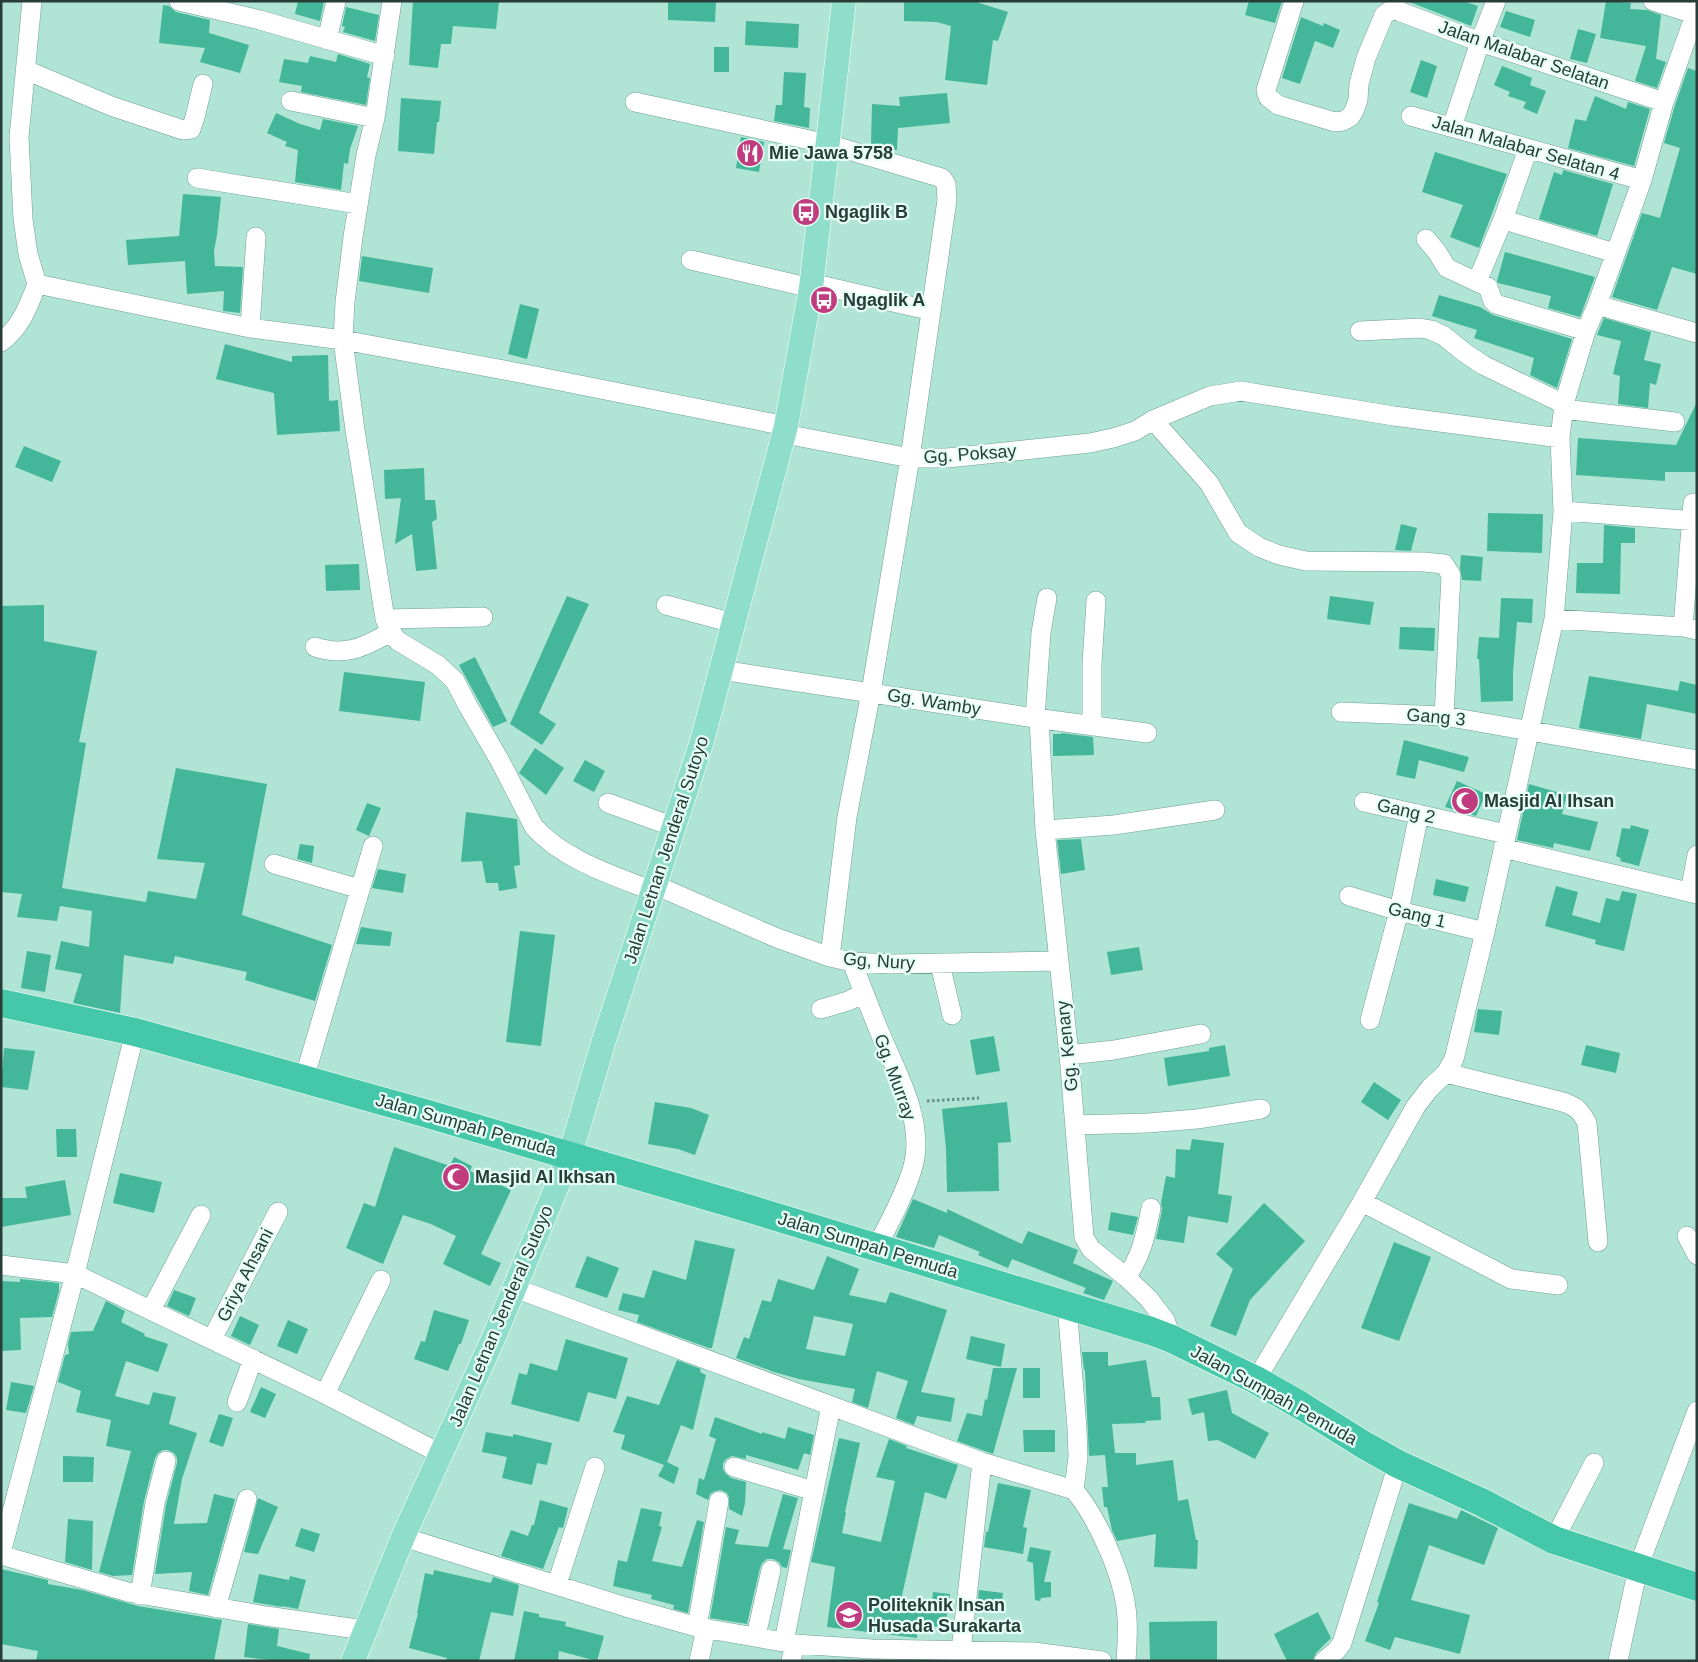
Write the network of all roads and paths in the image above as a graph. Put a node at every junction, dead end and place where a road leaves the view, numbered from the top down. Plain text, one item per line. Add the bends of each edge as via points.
1 (32, 1) edge
2 (179, 1) edge
3 (336, 1) edge
4 (392, 1) edge
5 (844, 1) edge
6 (1294, 1) edge
7 (1496, 1) edge
8 (1652, 1) edge
9 (1395, 5) edge
10 (1695, 12) edge
11 (328, 40) junction
12 (1480, 42) junction
13 (385, 56) junction
14 (26, 70) junction
15 (203, 84) dead end
16 (291, 101) dead end
17 (635, 102) dead end
18 (1664, 102) junction
19 (1411, 116) dead end
20 (375, 118) junction
21 (1452, 127) junction
22 (828, 144) junction
23 (1528, 150) junction
24 (197, 178) dead end
25 (1642, 180) junction
26 (358, 204) junction
27 (1504, 217) junction
28 (256, 236) dead end
29 (1426, 240) dead end
30 (1615, 253) junction
31 (691, 260) dead end
32 (1477, 282) junction
33 (37, 284) junction
34 (811, 285) junction
35 (1597, 305) junction
36 (919, 308) dead end
37 (250, 328) junction
38 (1360, 331) dead end
39 (1586, 331) junction
40 (1697, 333) edge
41 (343, 340) junction
42 (1, 342) edge
43 (1564, 407) junction
44 (1153, 420) junction
45 (1675, 422) dead end
46 (785, 430) junction
47 (1560, 438) junction
48 (910, 458) junction
49 (1563, 512) junction
50 (1694, 515) edge
51 (1047, 598) dead end
52 (1096, 601) dead end
53 (666, 605) dead end
54 (483, 617) dead end
55 (1554, 619) junction
56 (733, 623) junction
57 (388, 626) junction
58 (1690, 628) edge
59 (315, 647) dead end
60 (721, 670) junction
61 (871, 692) junction
62 (1341, 712) dead end
63 (1444, 716) junction
64 (1037, 718) junction
65 (1092, 726) junction
66 (1530, 731) junction
67 (1147, 733) dead end
68 (1697, 760) edge
69 (1364, 802) dead end
70 (608, 803) dead end
71 (1214, 810) dead end
72 (1419, 814) junction
73 (674, 827) junction
74 (1046, 830) junction
75 (1505, 841) junction
76 (373, 846) dead end
77 (1697, 855) edge
78 (274, 864) dead end
79 (654, 888) junction
80 (360, 889) junction
81 (1693, 893) edge
82 (1350, 896) dead end
83 (1399, 911) junction
84 (1485, 932) junction
85 (830, 957) junction
86 (1058, 961) junction
87 (852, 962) junction
88 (940, 964) junction
89 (864, 993) junction
90 (1, 1003) edge
91 (821, 1009) dead end
92 (952, 1015) dead end
93 (1370, 1020) dead end
94 (136, 1032) junction
95 (1201, 1034) dead end
96 (1069, 1055) junction
97 (1446, 1073) junction
98 (304, 1078) junction
99 (979, 1098) dead end
100 (909, 1101) junction
101 (1261, 1109) dead end
102 (1075, 1125) junction
103 (570, 1155) junction
104 (1362, 1202) junction
105 (1151, 1208) dead end
106 (278, 1212) dead end
107 (202, 1215) dead end
108 (1687, 1236) dead end
109 (1598, 1242) dead end
110 (876, 1248) junction
111 (1697, 1255) edge
112 (1, 1265) edge
113 (75, 1274) junction
114 (380, 1280) dead end
115 (1558, 1285) dead end
116 (516, 1288) junction
117 (1137, 1288) junction
118 (1067, 1305) junction
119 (151, 1310) junction
120 (1161, 1335) junction
121 (212, 1339) junction
122 (253, 1359) junction
123 (1256, 1380) junction
124 (326, 1394) junction
125 (237, 1402) dead end
126 (831, 1406) junction
127 (1697, 1412) edge
128 (440, 1454) junction
129 (166, 1461) dead end
130 (982, 1462) junction
131 (1594, 1463) dead end
132 (1398, 1464) junction
133 (734, 1467) dead end
134 (594, 1468) dead end
135 (1074, 1490) junction
136 (814, 1491) junction
137 (247, 1499) dead end
138 (719, 1501) dead end
139 (403, 1537) junction
140 (1554, 1540) junction
141 (1, 1554) edge
142 (1638, 1568) junction
143 (771, 1570) dead end
144 (557, 1584) junction
145 (1697, 1587) edge
146 (140, 1594) junction
147 (216, 1608) junction
148 (702, 1628) junction
149 (364, 1630) junction
150 (756, 1636) junction
151 (790, 1649) edge
152 (961, 1651) junction
153 (353, 1661) edge
154 (699, 1661) edge
155 (1102, 1661) edge
156 (1126, 1661) edge
157 (1324, 1661) edge
158 (1618, 1661) edge

1 - 14 street
2 - 11 street
3 - 11 street
4 - 13 street
5 - 22 main road, Jalan Letnan Jenderal Sutoyo
6 - 9 street via 1266,90 1268,97 1278,105 1335,122 1350,117 1354,111 1366,58 1384,15
7 - 12 street
8 - 10 street
9 - 12 street, Jalan Malabar Selatan
10 - 18 street
11 - 13 street
12 - 18 street, Jalan Malabar Selatan
12 - 21 street
13 - 20 street
14 - 15 street via 111,106 183,130 191,129
14 - 33 street via 19,138 24,228
16 - 20 street
17 - 22 street
18 - 25 street
19 - 21 street, Jalan Malabar Selatan 4
20 - 26 street
21 - 23 street, Jalan Malabar Selatan 4
22 - 34 main road, Jalan Letnan Jenderal Sutoyo
22 - 48 street via 942,178 946,184 947,200
23 - 25 street, Jalan Malabar Selatan 4
23 - 27 street
24 - 26 street
25 - 30 street
26 - 41 street
27 - 30 street via 1511,222
27 - 32 street
28 - 37 street
29 - 32 street via 1447,268
30 - 35 street
31 - 34 street
32 - 39 street via 1488,286 1496,304
33 - 37 street, Gg. Poksay
33 - 42 street via 19,325
34 - 36 street
34 - 46 main road, Jalan Letnan Jenderal Sutoyo
35 - 39 street
35 - 40 street
37 - 41 street, Gg. Poksay
38 - 43 street via 1431,330 1483,365
39 - 43 street
41 - 46 street, Gg. Poksay via 525,374
41 - 57 street
43 - 45 street
43 - 47 street
44 - 47 street, Gg. Poksay via 1210,396 1241,391
44 - 48 street, Gg. Poksay via 1135,431 1090,443 947,458
44 - 63 street via 1209,484 1238,533 1259,547 1306,561 1444,564 1451,575
46 - 48 street, Gg. Poksay
46 - 56 main road, Jalan Letnan Jenderal Sutoyo
47 - 49 street
48 - 61 street
49 - 50 street
49 - 55 street
50 - 58 street
51 - 64 street, Gg. Kenary via 1041,633
52 - 65 street
53 - 56 street
54 - 57 street
55 - 58 street
55 - 66 street
56 - 60 main road, Jalan Letnan Jenderal Sutoyo
57 - 59 street via 359,649
57 - 79 street, Gg, Nury via 398,641 438,665 455,681 534,827 542,835 585,863
60 - 61 street, Gg. Wamby
60 - 73 main road, Jalan Letnan Jenderal Sutoyo
61 - 64 street, Gg. Wamby
61 - 85 street via 847,817
62 - 63 street, Gang 3
63 - 66 street, Gang 3
64 - 65 street, Gg. Wamby
64 - 74 street, Gg. Kenary
65 - 67 street, Gg. Wamby
66 - 68 street, Gang 3
66 - 75 street
69 - 72 street, Gang 2
70 - 73 street
71 - 74 street via 1114,825
72 - 75 street, Gang 2
72 - 83 street
73 - 79 main road, Jalan Letnan Jenderal Sutoyo
74 - 86 street, Gg. Kenary
75 - 81 street, Gang 2
75 - 84 street
76 - 80 street
77 - 81 street
78 - 80 street
79 - 85 street, Gg, Nury
79 - 103 main road, Jalan Letnan Jenderal Sutoyo
80 - 98 street
82 - 83 street, Gang 1
83 - 84 street, Gang 1
83 - 93 street
84 - 97 street via 1460,1038
85 - 87 street, Gg, Nury
86 - 88 street, Gg, Nury
86 - 96 street, Gg. Kenary
87 - 88 street, Gg, Nury
87 - 89 street, Gg. Murray
88 - 92 street
89 - 91 street
89 - 100 street, Gg. Murray
90 - 94 highway, Jalan Sumpah Pemuda
94 - 98 highway, Jalan Sumpah Pemuda
94 - 113 street
95 - 96 street
96 - 102 street, Gg. Kenary
97 - 104 street via 1416,1106
97 - 109 street via 1563,1102 1575,1106 1582,1113 1587,1124
98 - 103 highway, Jalan Sumpah Pemuda
99 - 100 path
100 - 110 street, Gg. Murray via 914,1122 915,1157
101 - 102 street via 1198,1119
102 - 117 street, Gg. Kenary via 1084,1237 1091,1249
103 - 110 highway, Jalan Sumpah Pemuda
103 - 116 main road, Jalan Letnan Jenderal Sutoyo
104 - 115 street via 1506,1276
104 - 123 street
105 - 117 street via 1143,1246 1133,1268
106 - 121 street, Griya Ahsani
107 - 119 street
108 - 111 street
110 - 118 highway, Jalan Sumpah Pemuda
112 - 113 street
113 - 119 street
113 - 141 street
114 - 124 street
116 - 126 street
116 - 128 main road, Jalan Letnan Jenderal Sutoyo
117 - 120 street, Gg. Kenary via 1165,1320
118 - 120 highway, Jalan Sumpah Pemuda
118 - 135 street via 1078,1428
119 - 121 street
120 - 123 highway, Jalan Sumpah Pemuda
121 - 122 street
122 - 124 street
122 - 125 street
123 - 132 highway, Jalan Sumpah Pemuda
124 - 128 street
126 - 130 street
126 - 136 street
127 - 142 street
128 - 139 main road, Jalan Letnan Jenderal Sutoyo
129 - 146 street via 155,1503
130 - 135 street
130 - 152 street
131 - 140 street
132 - 140 highway, Jalan Sumpah Pemuda
132 - 157 street via 1342,1642
133 - 136 street
134 - 144 street
135 - 156 street via 1105,1542 1120,1579 1127,1616
136 - 151 street
137 - 147 street
138 - 148 street
139 - 144 street
139 - 149 main road, Jalan Letnan Jenderal Sutoyo
140 - 142 highway, Jalan Sumpah Pemuda
141 - 146 street via 85,1581
142 - 145 highway, Jalan Sumpah Pemuda
142 - 158 street
143 - 150 street
144 - 148 street
146 - 147 street
147 - 149 street
148 - 150 street
148 - 154 street
149 - 153 main road, Jalan Letnan Jenderal Sutoyo
150 - 151 street
151 - 152 street
152 - 155 street via 1034,1652

